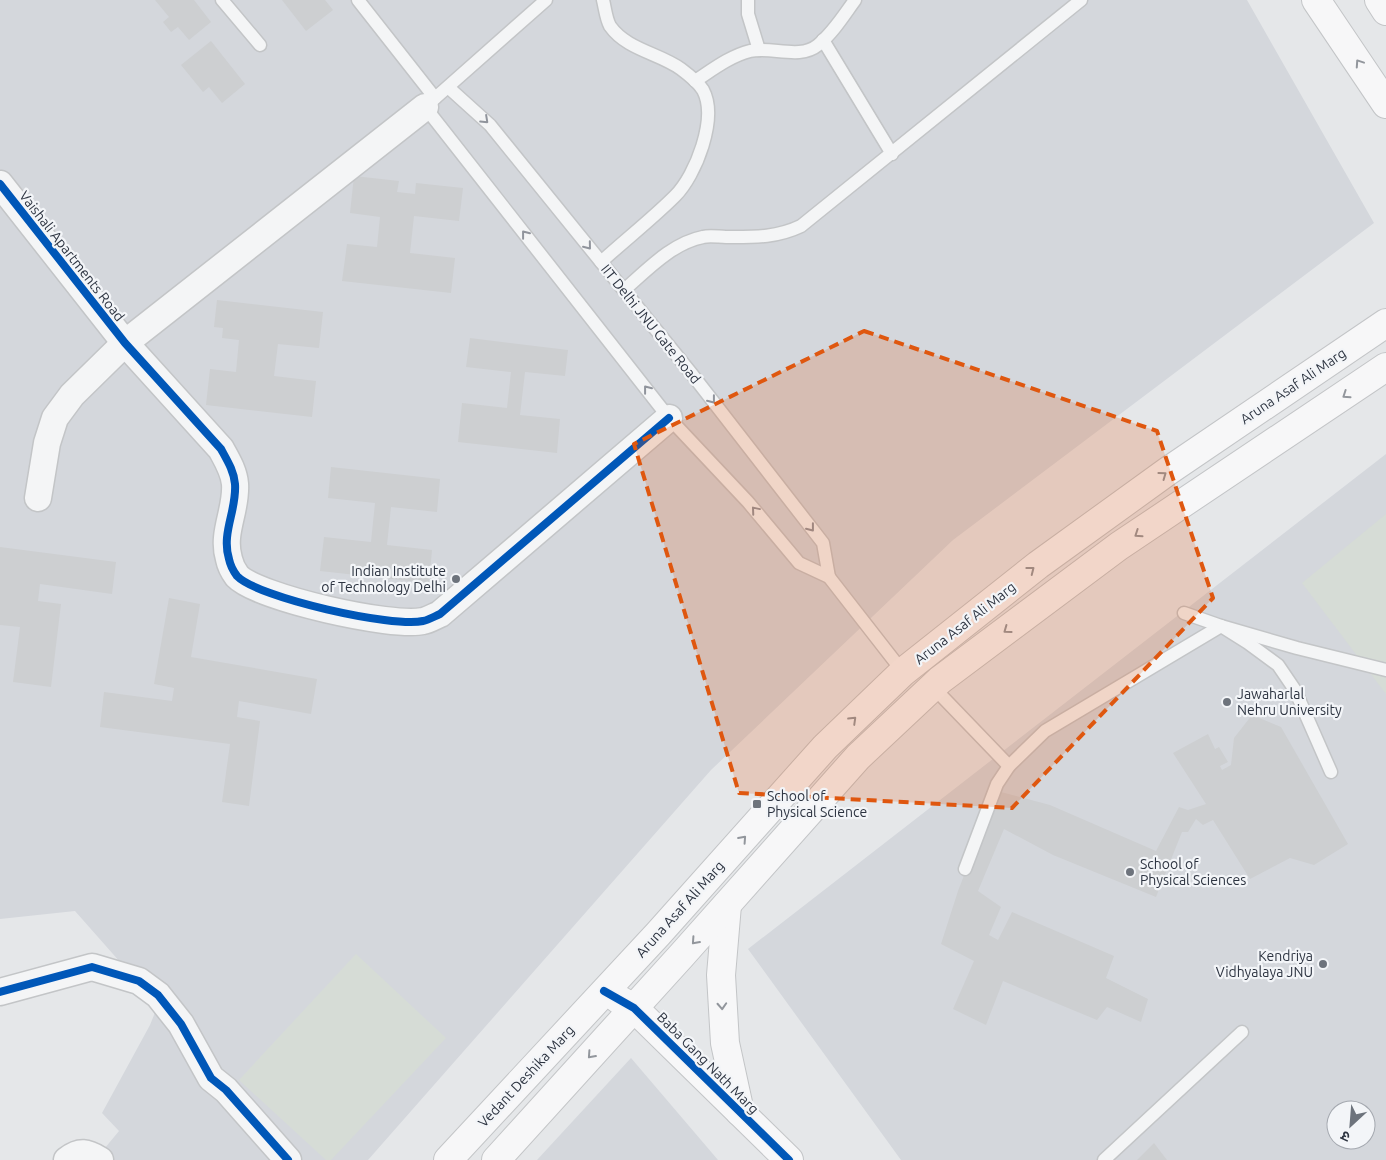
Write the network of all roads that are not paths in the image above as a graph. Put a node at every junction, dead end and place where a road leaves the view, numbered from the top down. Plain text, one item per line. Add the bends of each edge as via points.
1 (222, 0) edge
2 (358, 0) edge
3 (546, 0) edge
4 (603, 0) edge
5 (748, 0) edge
6 (855, 0) edge
7 (1081, 0) edge
8 (1316, 0) edge
9 (1379, 0) edge
10 (1386, 11) edge
11 (823, 40) junction
12 (260, 45) dead end
13 (759, 50) junction
14 (695, 81) junction
15 (449, 88) junction
16 (430, 102) junction
17 (1386, 104) edge
18 (892, 154) junction
19 (0, 184) edge
20 (601, 262) junction
21 (624, 290) junction
22 (1386, 323) edge
23 (125, 343) junction
24 (1386, 367) edge
25 (669, 418) junction
26 (38, 498) dead end
27 (829, 577) junction
28 (1184, 613) dead end
29 (1220, 626) junction
30 (1386, 670) edge
31 (903, 672) junction
32 (933, 687) junction
33 (1009, 766) junction
34 (1331, 772) dead end
35 (965, 869) dead end
36 (727, 905) junction
37 (604, 991) junction
38 (0, 992) edge
39 (628, 1013) junction
40 (1242, 1032) dead end
41 (740, 1112) junction
42 (67, 1160) edge
43 (100, 1160) edge
44 (288, 1160) edge
45 (448, 1160) edge
46 (496, 1160) edge
47 (763, 1160) edge
48 (788, 1160) edge
49 (1104, 1160) edge

1 - 12 lane
2 - 16 lane, IIT Delhi JNU Gate Road
3 - 15 lane
4 - 14 lane via 610,25 622,38 639,50 680,68
5 - 13 lane via 748,14
6 - 11 lane
7 - 18 lane
17 -> 8 main road
9 - 10 main road
11 - 13 lane via 808,50
11 - 18 lane
13 - 14 lane via 732,58
14 - 20 lane via 703,90 708,106 702,148 689,178 676,196
15 - 16 lane
15 -> 20 lane, IIT Delhi JNU Gate Road via 490,125
16 - 23 street
25 -> 16 lane, IIT Delhi JNU Gate Road
18 - 21 lane via 801,226 769,237 704,236 686,242
19 - 23 street, Vaishali Apartments Road
20 - 21 lane, IIT Delhi JNU Gate Road
21 -> 27 lane, IIT Delhi JNU Gate Road via 823,543
31 -> 22 main road, Aruna Asaf Ali Marg via 1038,565 1168,471
23 - 25 street, Vaishali Apartments Road via 221,449 231,467 235,485 226,540 236,576 278,596 386,622 423,622 440,614
23 - 26 street via 72,395 55,418 47,443
24 -> 32 main road via 1119,546
27 -> 25 lane, IIT Delhi JNU Gate Road via 799,563 748,502
27 - 31 lane, IIT Delhi JNU Gate Road
28 - 29 lane
29 - 30 lane
29 - 33 lane via 1045,731
29 - 34 lane via 1248,642 1286,675
37 -> 31 main road, Aruna Asaf Ali Marg via 825,747
32 - 33 lane
32 - 36 main road via 858,757
33 - 35 lane via 997,784
36 -> 39 main road
36 -> 41 main road via 721,975 724,1043
37 - 39 main road, Baba Gang Nath Marg
37 - 45 main road, Vedant Deshika Marg
38 - 44 street via 92,967 139,981 158,995 181,1024 212,1078
39 - 41 main road, Baba Gang Nath Marg
39 -> 46 main road
39 - 47 main road, Baba Gang Nath Marg
40 - 49 lane
41 - 48 main road, Baba Gang Nath Marg
42 - 43 street via 78,1152 87,1152

